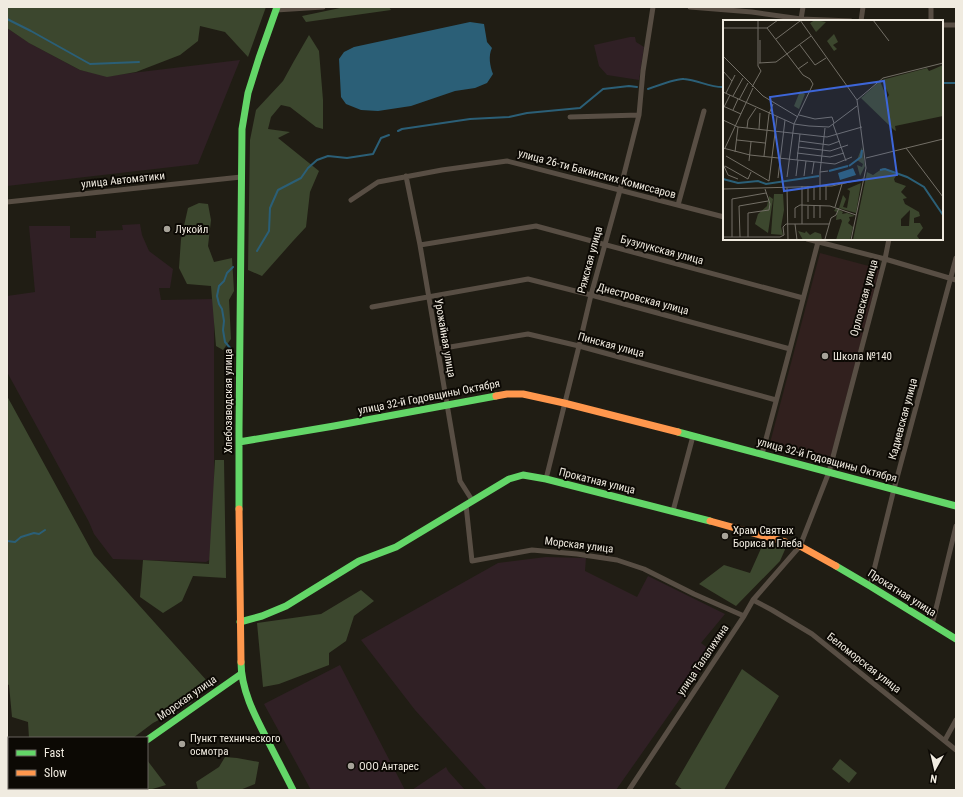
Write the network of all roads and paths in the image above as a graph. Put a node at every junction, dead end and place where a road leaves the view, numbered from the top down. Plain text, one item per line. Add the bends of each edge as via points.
1 (323, 7) edge
2 (653, 7) edge
3 (690, 7) edge
4 (803, 7) edge
5 (863, 7) edge
6 (931, 7) edge
7 (704, 8) edge
8 (276, 9) edge
9 (752, 10) edge
10 (801, 19) junction
11 (826, 20) edge
12 (861, 20) edge
13 (931, 20) edge
14 (943, 24) edge
15 (956, 26) edge
16 (704, 112) dead end
17 (639, 115) junction
18 (570, 116) dead end
19 (406, 176) junction
20 (241, 177) junction
21 (620, 190) junction
22 (351, 200) dead end
23 (7, 202) edge
24 (678, 205) junction
25 (723, 217) edge
26 (811, 240) edge
27 (889, 240) edge
28 (818, 242) junction
29 (420, 245) junction
30 (604, 245) junction
31 (956, 258) edge
32 (885, 259) junction
33 (953, 279) edge
34 (591, 295) junction
35 (428, 297) junction
36 (804, 298) junction
37 (372, 307) dead end
38 (579, 346) junction
39 (790, 349) junction
40 (438, 350) junction
41 (776, 400) junction
42 (564, 403) junction
43 (447, 405) junction
44 (692, 436) junction
45 (239, 442) junction
46 (762, 454) junction
47 (829, 472) junction
48 (546, 480) junction
49 (894, 489) junction
50 (472, 500) junction
51 (466, 505) junction
52 (956, 506) edge
53 (673, 511) junction
54 (956, 526) edge
55 (800, 546) junction
56 (870, 586) junction
57 (753, 600) junction
58 (744, 616) junction
59 (240, 622) junction
60 (932, 625) junction
61 (956, 639) edge
62 (241, 674) junction
63 (956, 720) edge
64 (148, 739) edge
65 (945, 740) junction
66 (956, 750) edge
67 (293, 790) edge
68 (629, 790) edge

1 - 8 street
2 - 17 street, Ряжская улица
3 - 7 street
4 - 10 street
5 - 12 street
6 - 13 street
7 - 9 street
8 - 20 main road, Хлебозаводская улица via 248,93 242,129
9 - 10 street
10 - 11 street
14 - 15 street
16 - 24 street
17 - 18 street
17 - 21 street, Ряжская улица
19 - 21 street, улица 26-ти Бакинских Комиссаров via 507,161
19 - 22 street, улица 26-ти Бакинских Комиссаров via 378,182
19 - 29 street, Урожайная улица
20 - 23 street, улица Автоматики
20 - 45 main road, Хлебозаводская улица
21 - 24 street, улица 26-ти Бакинских Комиссаров
21 - 30 street, Ряжская улица
24 - 25 street, улица 26-ти Бакинских Комиссаров
26 - 28 street
27 - 32 street, Орловская улица
28 - 32 street
28 - 36 street
29 - 30 street, Бузулукская улица via 536,226
29 - 35 street, Урожайная улица
30 - 34 street, Ряжская улица
30 - 36 street, Бузулукская улица
31 - 33 street, Кадиевская улица
32 - 33 street
32 - 47 street, Орловская улица
33 - 49 street, Кадиевская улица
34 - 35 street, Днестровская улица via 528,279
34 - 38 street, Ряжская улица
34 - 39 street, Днестровская улица
35 - 37 street, Днестровская улица
35 - 40 street, Урожайная улица
36 - 39 street
38 - 40 street, Пинская улица via 528,334
38 - 41 street, Пинская улица
38 - 42 street, Ряжская улица
39 - 41 street
40 - 43 street, Урожайная улица
41 - 46 street
42 - 43 main road, улица 32-й Годовщины Октября via 523,394 507,394
42 - 44 main road, улица 32-й Годовщины Октября
42 - 48 street, Ряжская улица
43 - 45 main road, улица 32-й Годовщины Октября
43 - 50 street, Урожайная улица via 460,481
44 - 46 main road, улица 32-й Годовщины Октября
44 - 53 street
45 - 59 main road, Хлебозаводская улица
46 - 47 main road, улица 32-й Годовщины Октября
47 - 49 main road, улица 32-й Годовщины Октября
47 - 55 street, Орловская улица
48 - 50 main road, Прокатная улица via 523,475 509,479
48 - 53 main road, Прокатная улица
49 - 52 main road, улица 32-й Годовщины Октября
49 - 56 street, Кадиевская улица
50 - 51 main road, Прокатная улица
51 - 58 street, Морская улица via 472,561 532,550 617,560 644,569
51 - 59 main road, Прокатная улица via 396,547 359,562 286,606
53 - 55 main road, Прокатная улица
54 - 60 street
55 - 56 main road, Прокатная улица
55 - 57 street, улица Талалихина
56 - 60 main road, Прокатная улица
57 - 58 street, улица Талалихина
57 - 65 street, Беломорская улица via 812,634
58 - 68 street, улица Талалихина
59 - 62 main road, Хлебозаводская улица
60 - 61 main road, Прокатная улица
62 - 64 main road, Морская улица
62 - 67 main road, Хлебозаводская улица via 255,717
63 - 65 street
65 - 66 street, Беломорская улица

